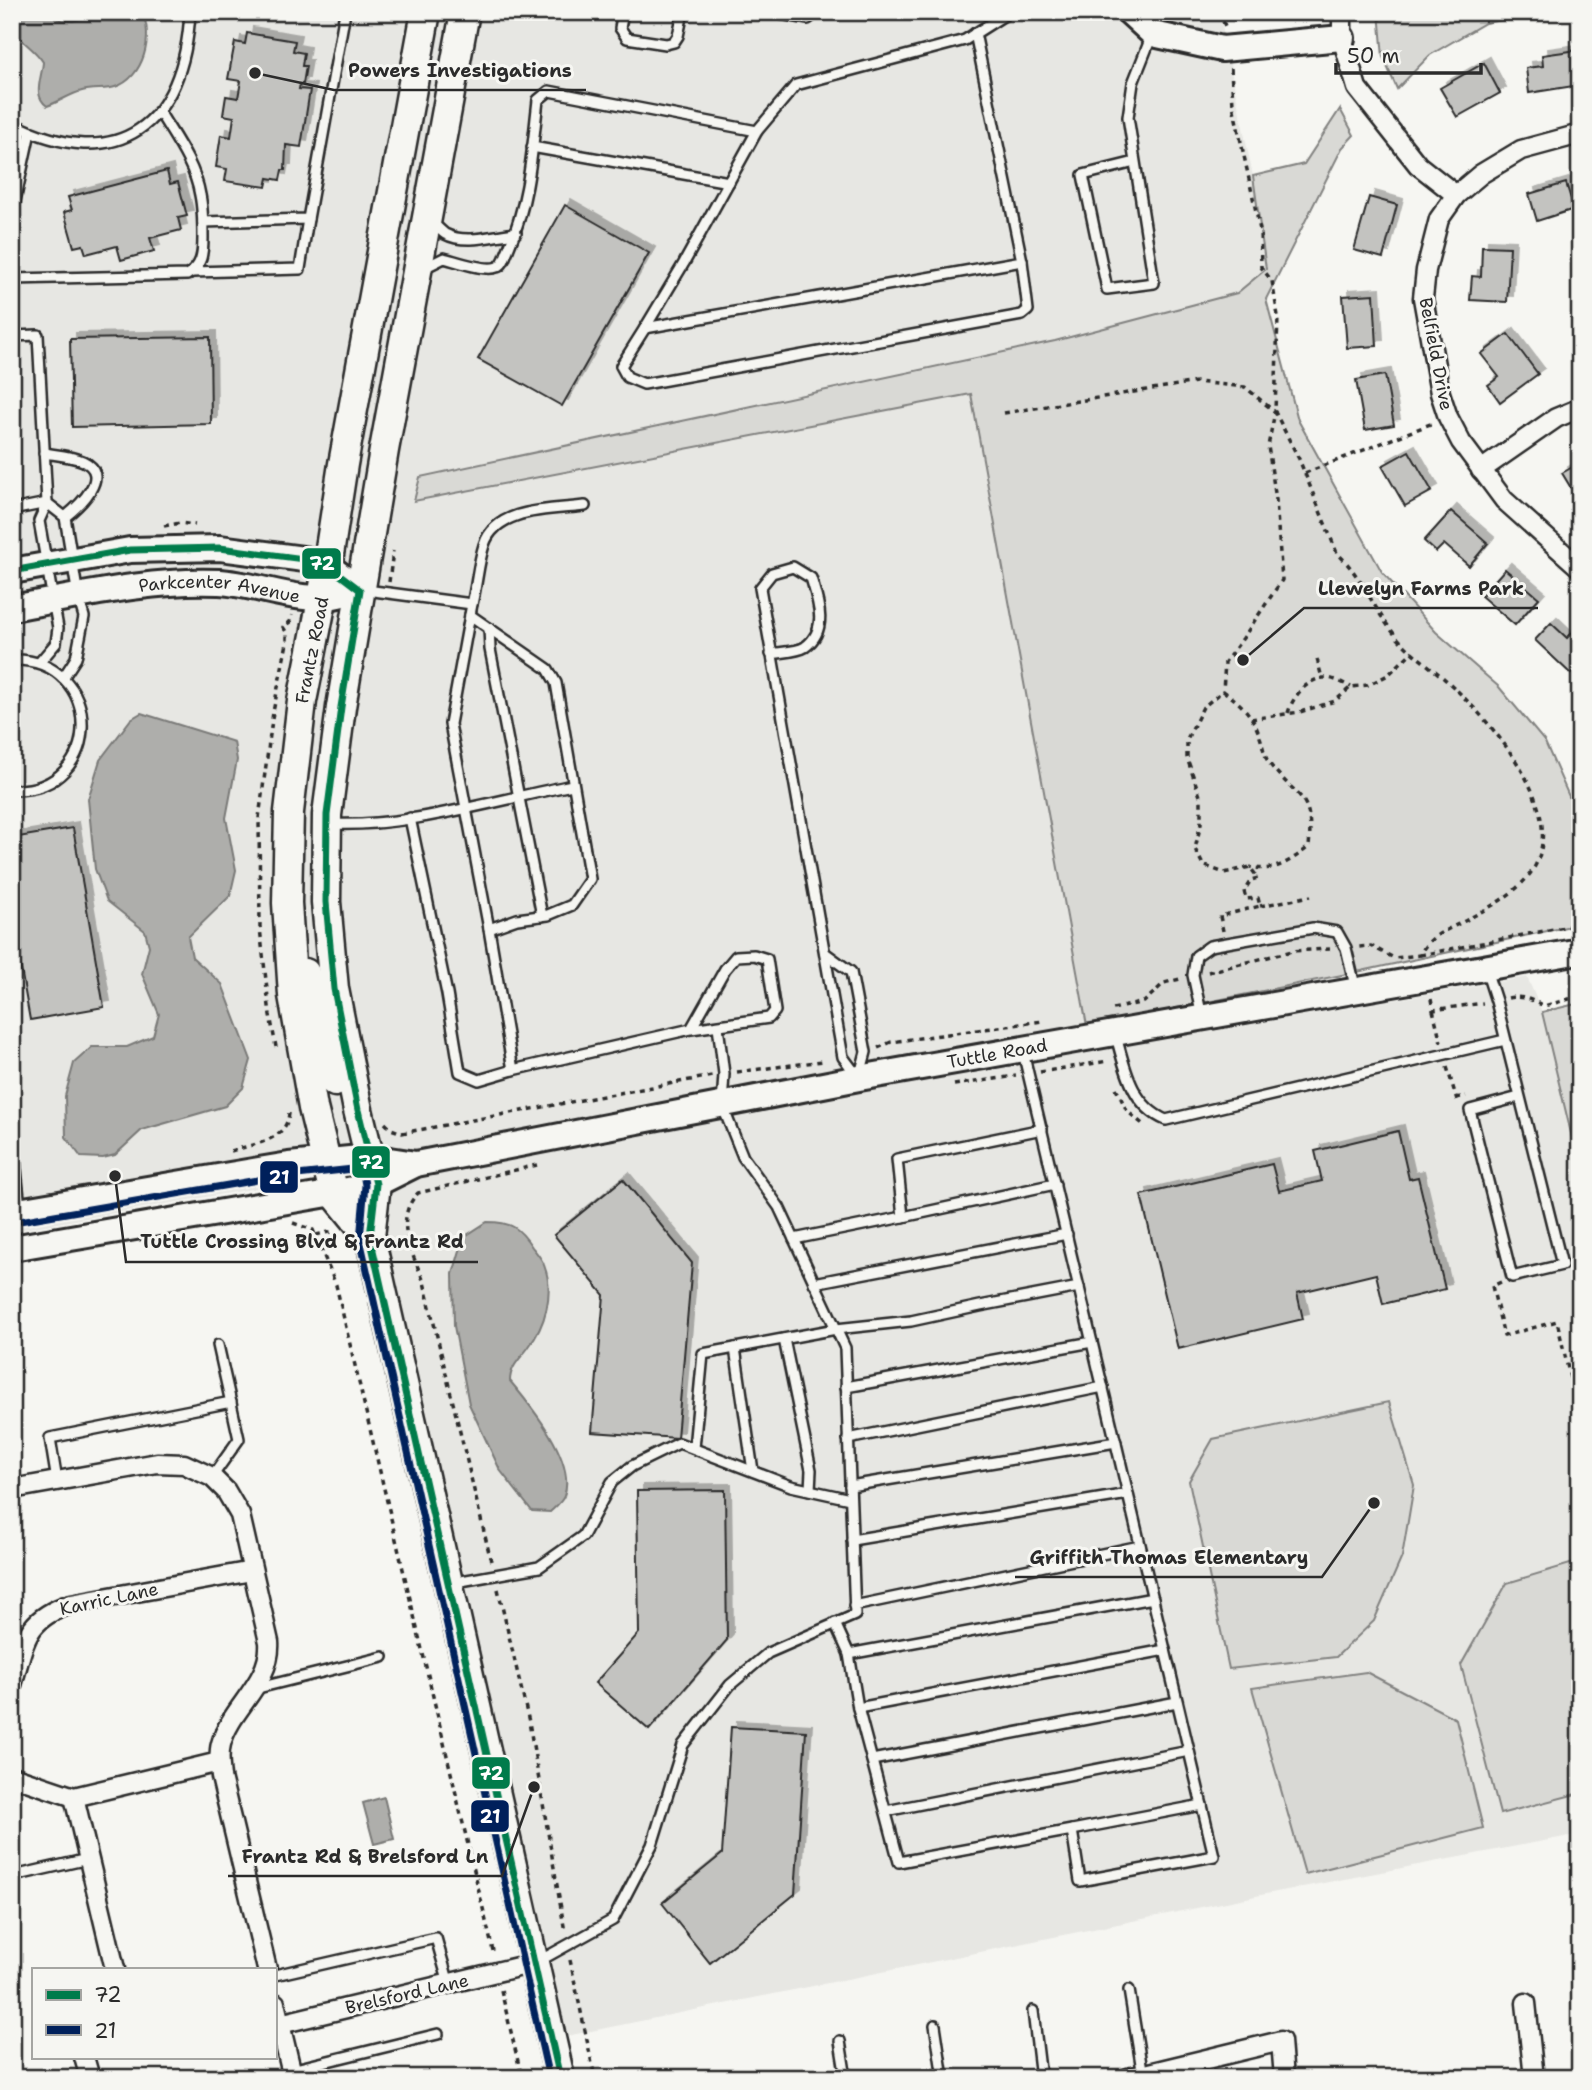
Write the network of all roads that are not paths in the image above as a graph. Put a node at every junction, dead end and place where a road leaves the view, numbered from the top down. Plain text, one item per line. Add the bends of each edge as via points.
1 (190, 12) edge
2 (345, 12) edge
3 (426, 12) edge
4 (465, 12) edge
5 (623, 12) edge
6 (683, 12) edge
7 (769, 12) edge
8 (817, 12) edge
9 (1009, 12) edge
10 (1129, 12) edge
11 (1342, 12) edge
12 (975, 33) junction
13 (1153, 34) junction
14 (1342, 38) junction
15 (160, 113) junction
16 (12, 124) edge
17 (757, 131) junction
18 (30, 132) junction
19 (1580, 134) edge
20 (532, 148) junction
21 (1135, 162) junction
22 (17, 164) edge
23 (729, 182) junction
24 (1456, 195) junction
25 (12, 215) edge
26 (427, 218) junction
27 (308, 219) junction
28 (202, 222) junction
29 (516, 233) junction
30 (1022, 261) junction
31 (193, 272) junction
32 (417, 273) junction
33 (12, 279) edge
34 (645, 328) junction
35 (12, 336) edge
36 (1580, 408) edge
37 (44, 453) junction
38 (1481, 470) junction
39 (47, 503) junction
40 (585, 506) dead end
41 (12, 510) edge
42 (65, 517) junction
43 (72, 560) junction
44 (47, 565) junction
45 (327, 565) junction
46 (1580, 568) edge
47 (12, 571) edge
48 (374, 591) junction
49 (309, 597) junction
50 (66, 598) junction
51 (472, 604) junction
52 (12, 608) edge
53 (470, 615) junction
54 (489, 628) junction
55 (771, 654) junction
56 (12, 660) edge
57 (39, 663) junction
58 (63, 678) junction
59 (573, 785) junction
60 (12, 790) edge
61 (518, 796) junction
62 (466, 807) junction
63 (410, 818) junction
64 (327, 824) junction
65 (542, 916) junction
66 (288, 920) junction
67 (489, 929) junction
68 (1580, 951) edge
69 (825, 953) junction
70 (1485, 969) junction
71 (1356, 992) junction
72 (1202, 1019) junction
73 (718, 1026) junction
74 (691, 1030) junction
75 (1115, 1034) junction
76 (1505, 1040) junction
77 (1023, 1050) junction
78 (513, 1070) junction
79 (859, 1078) junction
80 (1519, 1097) junction
81 (722, 1105) junction
82 (12, 1129) edge
83 (1042, 1129) junction
84 (326, 1161) junction
85 (367, 1166) junction
86 (1055, 1184) junction
87 (334, 1193) junction
88 (16, 1212) edge
89 (903, 1217) junction
90 (1067, 1234) junction
91 (370, 1237) junction
92 (794, 1239) junction
93 (12, 1248) edge
94 (814, 1283) junction
95 (1079, 1287) junction
96 (836, 1329) junction
97 (784, 1339) junction
98 (1092, 1342) junction
99 (218, 1345) dead end
100 (735, 1348) junction
101 (846, 1387) junction
102 (1103, 1387) junction
103 (231, 1402) junction
104 (848, 1439) junction
105 (1116, 1442) junction
106 (694, 1448) junction
107 (753, 1471) junction
108 (212, 1477) junction
109 (57, 1481) junction
110 (850, 1486) junction
111 (12, 1489) edge
112 (810, 1490) junction
113 (1128, 1494) junction
114 (850, 1499) junction
115 (852, 1540) junction
116 (1140, 1546) junction
117 (252, 1571) junction
118 (449, 1584) junction
119 (1153, 1598) junction
120 (854, 1606) junction
121 (835, 1623) junction
122 (1165, 1650) junction
123 (849, 1654) junction
124 (383, 1657) dead end
125 (12, 1685) edge
126 (253, 1689) junction
127 (1177, 1702) junction
128 (858, 1708) junction
129 (1189, 1751) junction
130 (872, 1760) junction
131 (219, 1762) junction
132 (12, 1776) edge
133 (74, 1797) junction
134 (1202, 1805) junction
135 (886, 1811) junction
136 (1072, 1830) junction
137 (88, 1859) junction
138 (18, 1875) dead end
139 (534, 1963) junction
140 (114, 1968) edge
141 (267, 1968) edge
142 (276, 1975) edge
143 (449, 1984) junction
144 (1129, 1990) dead end
145 (1527, 2003) dead end
146 (276, 2007) edge
147 (1033, 2011) dead end
148 (280, 2024) junction
149 (935, 2025) dead end
150 (438, 2034) dead end
151 (840, 2041) dead end
152 (84, 2058) edge
153 (292, 2074) edge
154 (1138, 2077) edge
155 (90, 2078) edge
156 (560, 2078) edge
157 (846, 2078) edge
158 (943, 2078) edge
159 (1041, 2078) edge
160 (1284, 2078) edge
161 (1534, 2078) edge

1 - 15 lane via 180,74
2 - 27 lane
3 - 45 main road, Frantz Road
4 - 26 main road, Frantz Road
5 - 6 lane via 621,28 627,38 666,44 678,36
7 - 8 lane via 808,19
9 - 12 lane
10 - 13 main road
11 - 14 street
12 - 17 lane via 965,40 796,85
12 - 30 lane
13 - 14 main road via 1222,49
13 - 21 lane via 1133,83 1128,117
14 - 24 street via 1357,88 1418,165
15 - 18 lane via 141,129 94,144 72,144
15 - 28 lane via 195,176
16 - 18 lane
17 - 20 lane via 549,91 538,100
17 - 23 lane
18 - 22 lane
19 - 24 street, Belfield Drive via 1521,150
20 - 23 lane
20 - 29 lane
21 - 21 lane via 1154,283 1107,289 1083,176
22 - 25 lane
23 - 34 lane
24 - 38 street, Belfield Drive via 1439,219 1423,298 1448,417
26 - 29 lane via 446,235 486,238
26 - 32 main road, Frantz Road
27 - 28 lane
27 - 31 lane via 300,269
28 - 31 lane via 202,252
29 - 32 lane via 502,264 495,269 444,258
30 - 34 lane
30 - 34 lane via 1028,310 1022,315 644,384 627,377 621,366
31 - 33 lane
32 - 48 main road, Frantz Road
35 - 37 lane via 38,335
36 - 38 street via 1556,418
37 - 39 lane
37 - 42 lane via 84,461 93,470 95,484
38 - 46 street, Belfield Drive via 1504,500
39 - 41 lane
39 - 42 lane
39 - 44 lane via 39,520
40 - 51 lane via 500,522 484,545
42 - 43 lane
43 - 44 main road
43 - 45 main road via 130,550 220,548
43 - 50 lane
44 - 47 main road
44 - 50 lane
45 - 48 main road
45 - 49 main road, Frantz Road
48 - 49 main road, Parkcenter Avenue
48 - 51 lane
48 - 64 main road, Frantz Road via 341,707
49 - 50 main road, Parkcenter Avenue via 220,582 166,583
49 - 66 main road, Frantz Road via 289,812
50 - 52 main road, Parkcenter Avenue
50 - 57 lane via 56,643
50 - 58 lane via 84,617 76,658
51 - 53 lane
53 - 54 lane
53 - 62 lane via 450,724
54 - 59 lane via 548,669 556,683
54 - 61 lane
55 - 55 lane via 760,588 772,573 793,567 811,578 821,611 817,635 804,648
55 - 69 lane
56 - 57 lane
57 - 58 lane
58 - 60 lane via 76,695 83,719 76,756 50,782
59 - 61 lane
59 - 65 lane via 590,879 572,905
61 - 62 lane
61 - 65 lane
62 - 63 lane
62 - 67 lane
63 - 64 lane
63 - 78 lane via 458,1069 479,1080
64 - 85 main road, Frantz Road via 326,902 334,989
65 - 67 lane
66 - 84 main road, Frantz Road via 293,995
66 - 85 main road via 339,1102
67 - 78 lane
68 - 70 main road, Tuttle Road
69 - 79 lane via 843,1056
69 - 79 lane via 851,972 866,1052
70 - 71 main road, Tuttle Road
70 - 76 lane
71 - 72 main road, Tuttle Road
71 - 72 lane via 1346,948 1337,932 1313,928 1226,943 1210,946 1196,956 1193,975
72 - 75 main road, Tuttle Road
73 - 74 lane
73 - 74 lane via 769,1018 775,1011 767,959 736,956
73 - 81 lane via 724,1074
74 - 78 lane
75 - 76 lane via 1131,1087 1154,1115 1166,1120
75 - 77 main road, Tuttle Road
76 - 80 lane
77 - 79 main road, Tuttle Road
77 - 83 lane
79 - 81 main road, Tuttle Road
80 - 80 lane via 1562,1265 1512,1277 1470,1110
81 - 85 main road, Tuttle Road via 416,1164
81 - 92 lane via 743,1157 779,1207
82 - 88 lane
83 - 86 lane
83 - 89 lane via 897,1159
84 - 85 main road
84 - 87 main road, Frantz Road
84 - 88 main road
85 - 87 main road
85 - 91 main road, Frantz Road
86 - 89 lane
86 - 90 lane
87 - 91 main road, Frantz Road
87 - 93 main road
89 - 92 lane
90 - 94 lane
90 - 95 lane
91 - 118 main road, Frantz Road
92 - 94 lane
94 - 96 lane
95 - 96 lane via 911,1321
95 - 98 lane
96 - 97 lane
96 - 101 lane via 845,1348
97 - 100 lane
97 - 112 lane via 811,1470
98 - 101 lane
98 - 102 lane
99 - 103 lane
100 - 106 lane via 703,1354
100 - 107 lane
101 - 104 lane
102 - 104 lane
102 - 105 lane
103 - 108 lane via 239,1439
103 - 109 lane via 50,1438
104 - 110 lane
105 - 110 lane
105 - 113 lane
106 - 107 lane
106 - 118 lane via 679,1443 632,1466 612,1482 583,1536 539,1567
107 - 112 lane
108 - 109 street via 184,1464 157,1463
108 - 117 street via 240,1515
109 - 111 street
110 - 114 lane
112 - 114 lane
113 - 115 lane
113 - 116 lane
114 - 115 lane
115 - 120 lane
116 - 119 lane
116 - 120 lane
117 - 125 street, Karric Lane via 54,1609 35,1622
117 - 126 street via 270,1655
118 - 139 main road, Frantz Road
119 - 122 lane
119 - 123 lane
120 - 121 lane via 855,1615
121 - 123 lane
121 - 139 lane via 768,1654 730,1685 683,1745 652,1844 613,1920
122 - 127 lane
122 - 128 lane
123 - 128 lane
124 - 126 lane
126 - 131 street via 221,1744
127 - 129 lane
127 - 130 lane
128 - 130 lane
129 - 134 lane
129 - 135 lane
130 - 135 lane
131 - 133 street
131 - 141 street
132 - 133 street
133 - 137 street
134 - 136 lane
134 - 136 lane via 1214,1856 1080,1881
135 - 136 lane via 899,1862
137 - 138 lane
137 - 140 street
139 - 143 street, Brelsford Lane
139 - 156 main road, Frantz Road
142 - 143 lane via 436,1938
143 - 148 street, Brelsford Lane
144 - 154 lane
145 - 161 street
146 - 148 street
147 - 159 lane
148 - 153 street
149 - 158 lane
150 - 153 lane
151 - 157 lane
152 - 155 street
154 - 160 street via 1281,2041

